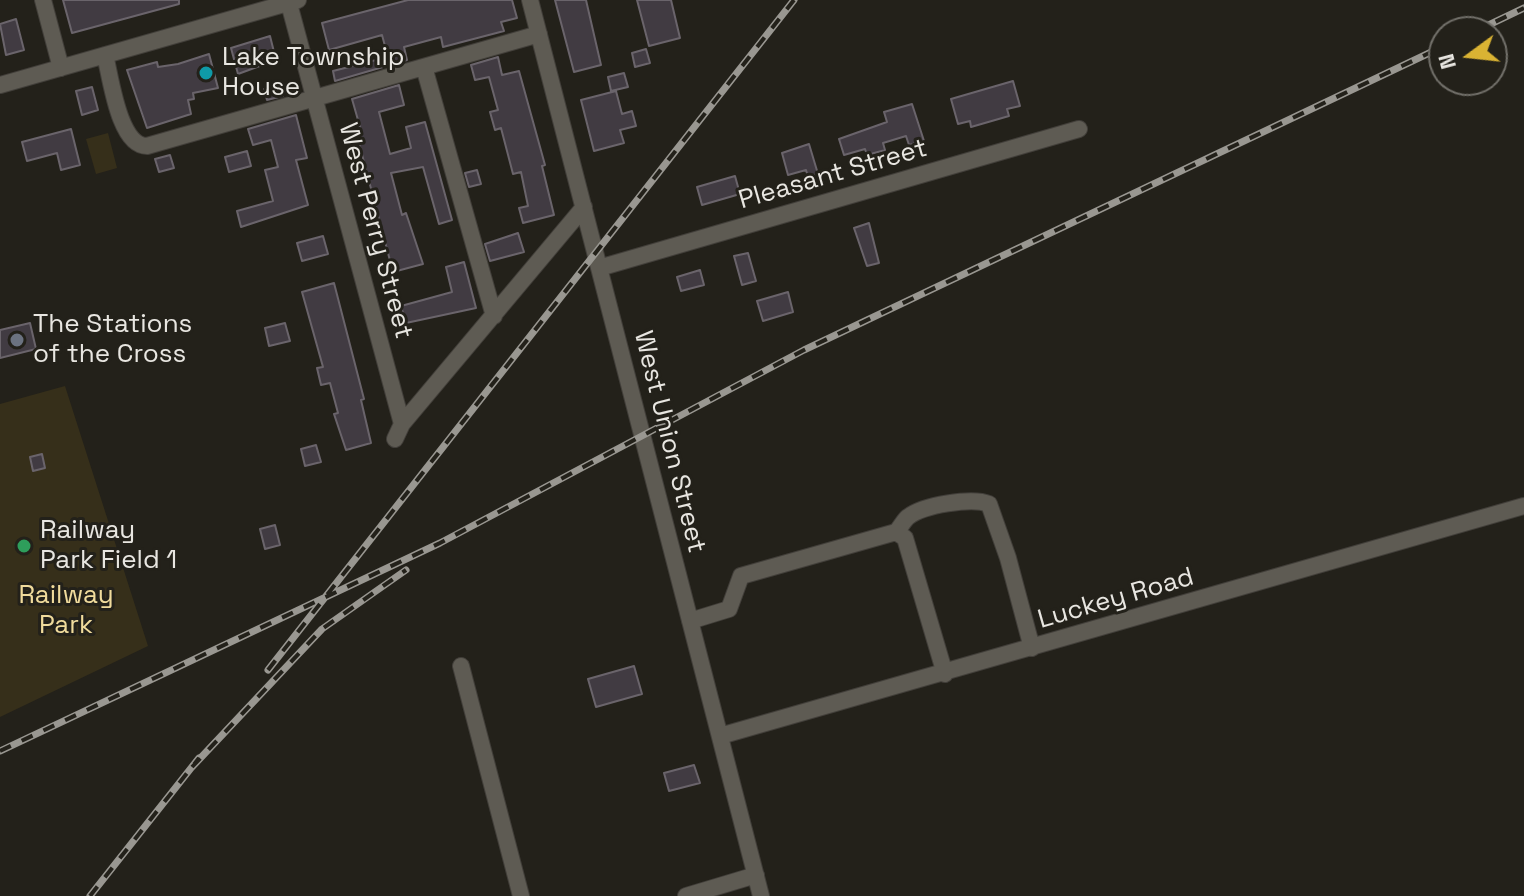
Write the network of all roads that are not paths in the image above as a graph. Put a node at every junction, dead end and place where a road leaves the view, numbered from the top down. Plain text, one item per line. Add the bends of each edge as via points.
1 (43, 0) edge
2 (530, 0) edge
3 (293, 1) edge
4 (539, 34) junction
5 (105, 55) junction
6 (424, 67) junction
7 (61, 68) junction
8 (0, 85) edge
9 (315, 98) junction
10 (1079, 129) dead end
11 (584, 207) junction
12 (599, 268) junction
13 (494, 316) junction
14 (1524, 506) edge
15 (896, 532) junction
16 (690, 621) junction
17 (1032, 648) junction
18 (461, 666) dead end
19 (945, 674) junction
20 (720, 736) junction
21 (756, 875) junction
22 (521, 896) edge
23 (686, 896) edge
24 (761, 896) edge

1 - 7 street
2 - 4 street, West Union Street
3 - 5 street
3 - 9 street, West Perry Street
4 - 6 street
4 - 11 street, West Union Street
5 - 7 street
5 - 9 street via 127,136 140,146
6 - 9 street
6 - 13 street
7 - 8 street
9 - 13 street, West Perry Street via 399,432
10 - 12 street, Pleasant Street
11 - 12 street, West Union Street
11 - 13 street
12 - 16 street, West Union Street
14 - 17 street, Luckey Road
15 - 16 street via 741,576 729,609
15 - 17 street via 908,517 923,510 975,498 989,504
15 - 19 street via 905,538
16 - 20 street, West Union Street
17 - 19 street, Luckey Road
18 - 22 street
19 - 20 street, Luckey Road
20 - 21 street, West Union Street
21 - 23 street
21 - 24 street, West Union Street

